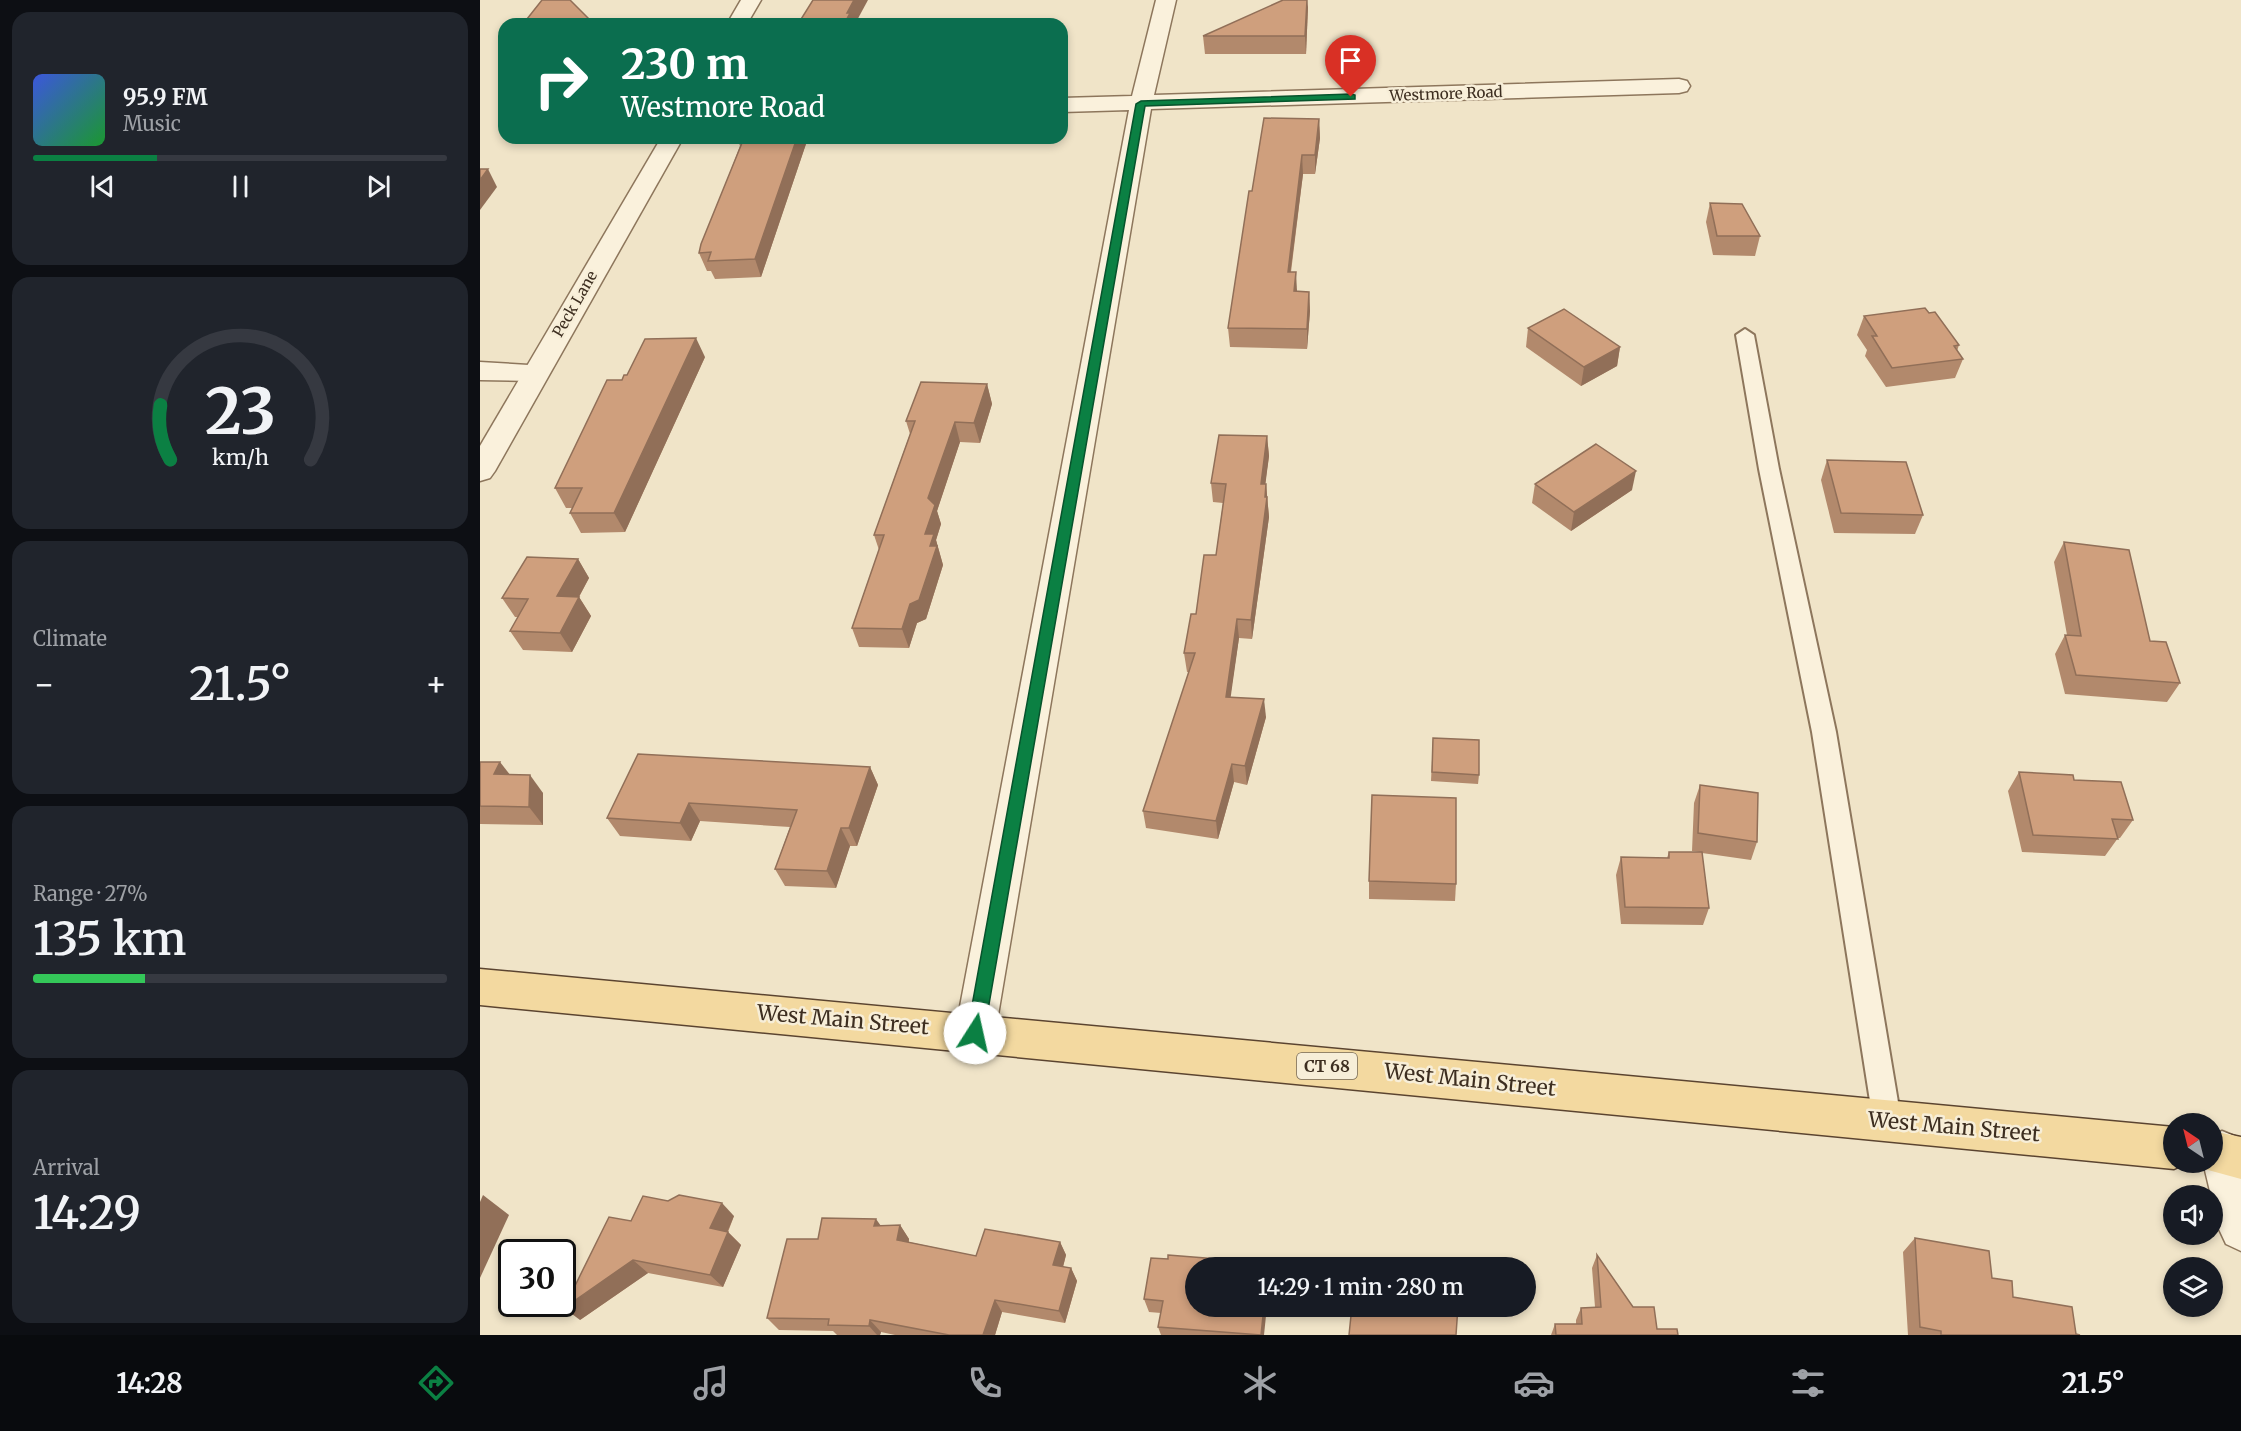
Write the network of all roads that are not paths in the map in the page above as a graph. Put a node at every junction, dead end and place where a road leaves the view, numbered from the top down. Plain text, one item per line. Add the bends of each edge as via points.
1 (751, 0) edge
2 (1166, 0) edge
3 (740, 18) edge
4 (1679, 86) dead end
5 (1141, 104) junction
6 (1068, 105) edge
7 (668, 144) edge
8 (1744, 334) dead end
9 (480, 371) edge
10 (535, 372) junction
11 (480, 471) edge
12 (480, 987) edge
13 (975, 1033) junction
14 (1887, 1120) junction
15 (2163, 1147) edge
16 (2225, 1154) edge
17 (2241, 1229) edge

1 - 3 street
2 - 5 street
4 - 5 street, Westmore Road
5 - 6 street, Westmore Road
5 - 13 street
7 - 10 street, Peck Lane
8 - 14 lane via 1824,732
9 - 10 street
10 - 11 street, Peck Lane
12 - 13 main road, West Main Street / CT 68
13 - 14 main road, West Main Street / CT 68
14 - 15 main road, West Main Street / CT 68
16 - 17 street

